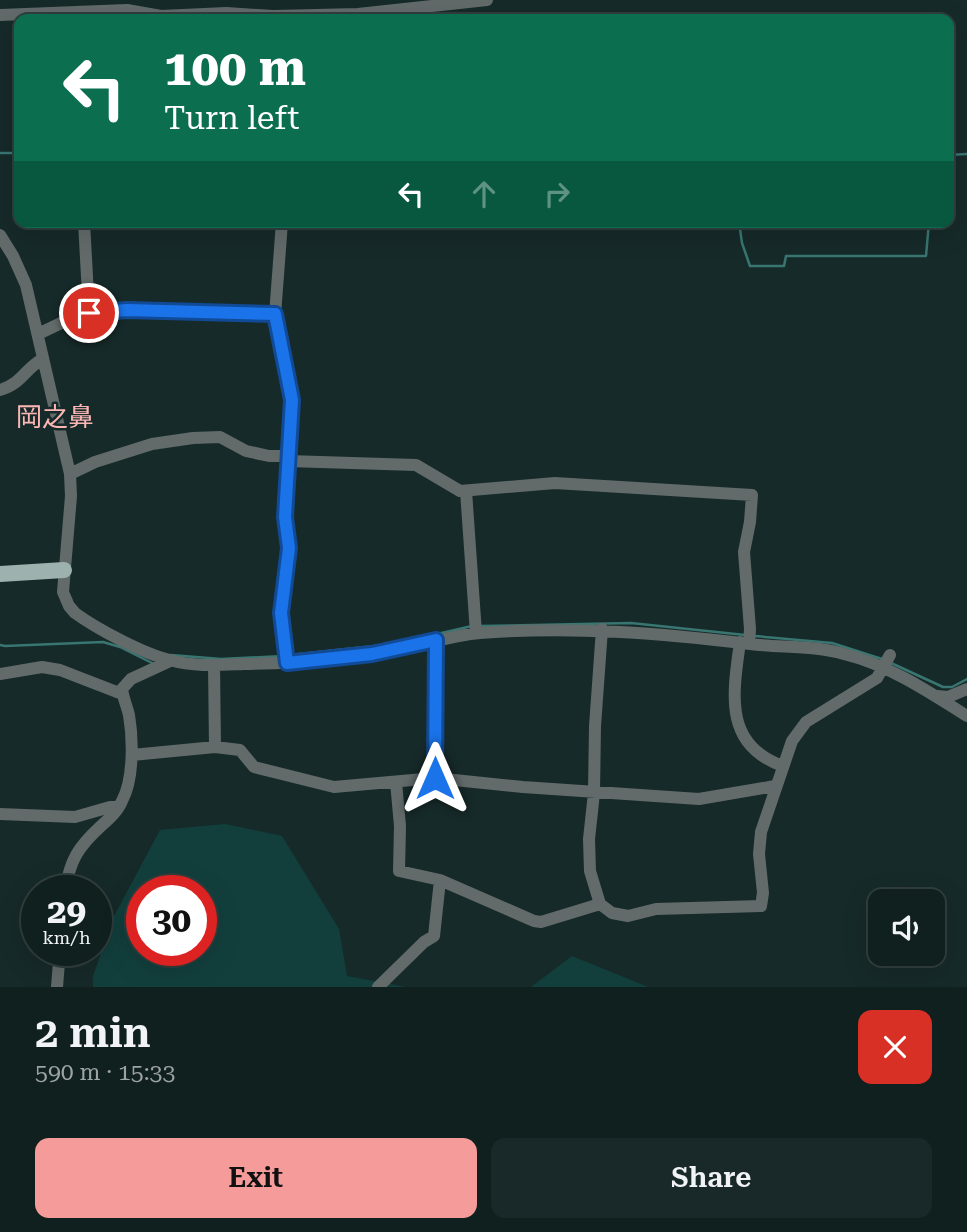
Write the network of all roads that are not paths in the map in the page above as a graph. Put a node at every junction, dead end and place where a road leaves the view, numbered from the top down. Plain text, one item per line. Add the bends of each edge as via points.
1 (487, 0) edge
2 (110, 10) edge
3 (22, 14) edge
4 (150, 14) edge
5 (204, 14) edge
6 (237, 14) edge
7 (358, 14) edge
8 (84, 228) edge
9 (282, 228) edge
10 (0, 235) edge
11 (89, 313) junction
12 (275, 314) junction
13 (38, 334) junction
14 (43, 359) junction
15 (0, 390) edge
16 (288, 459) junction
17 (70, 474) junction
18 (466, 491) junction
19 (64, 570) junction
20 (0, 574) edge
21 (476, 629) junction
22 (601, 629) junction
23 (747, 639) junction
24 (436, 640) junction
25 (164, 656) junction
26 (286, 658) junction
27 (887, 662) junction
28 (214, 665) junction
29 (0, 674) edge
30 (967, 690) edge
31 (121, 694) junction
32 (937, 696) junction
33 (967, 716) edge
34 (215, 747) junction
35 (132, 755) junction
36 (783, 766) junction
37 (435, 778) junction
38 (396, 782) junction
39 (775, 786) junction
40 (594, 793) junction
41 (119, 807) junction
42 (0, 814) edge
43 (69, 875) edge
44 (440, 880) junction
45 (600, 904) junction
46 (59, 966) edge
47 (57, 987) edge
48 (378, 987) edge

1 - 7 street
2 - 3 street
2 - 4 street
5 - 6 street
8 - 11 street
9 - 12 street
10 - 13 street via 20,270
11 - 12 street
11 - 13 street
12 - 16 street via 292,400
13 - 14 street
14 - 15 street via 17,383
14 - 17 street
16 - 17 street via 246,451 220,437 193,438 152,444
16 - 18 street via 416,465
16 - 26 street via 285,517 289,548 281,613
17 - 19 street
18 - 21 street
18 - 23 street via 555,483 752,495 744,552
19 - 20 main road
19 - 25 street via 63,592 75,613
21 - 22 street
21 - 24 street
22 - 23 street
22 - 40 street
23 - 27 street
23 - 36 street via 733,689 737,720 753,749
24 - 26 street via 372,654
24 - 37 street
25 - 28 street
25 - 31 street via 128,681
26 - 28 street
27 - 32 street
27 - 36 street via 877,678 806,722 792,741
28 - 34 street
29 - 31 street via 42,667
30 - 32 street
31 - 35 street via 130,724
32 - 33 street
34 - 35 street
34 - 38 street via 240,750 254,766 329,787
35 - 41 street
36 - 39 street
37 - 38 street
37 - 40 street
38 - 44 street via 399,871
39 - 40 street via 699,799
39 - 45 street via 760,843 761,906 656,909 628,916 612,913
40 - 45 street via 590,871
41 - 42 street via 75,817
41 - 43 street via 78,848
44 - 45 street via 541,922
44 - 48 street via 434,936
46 - 47 street

